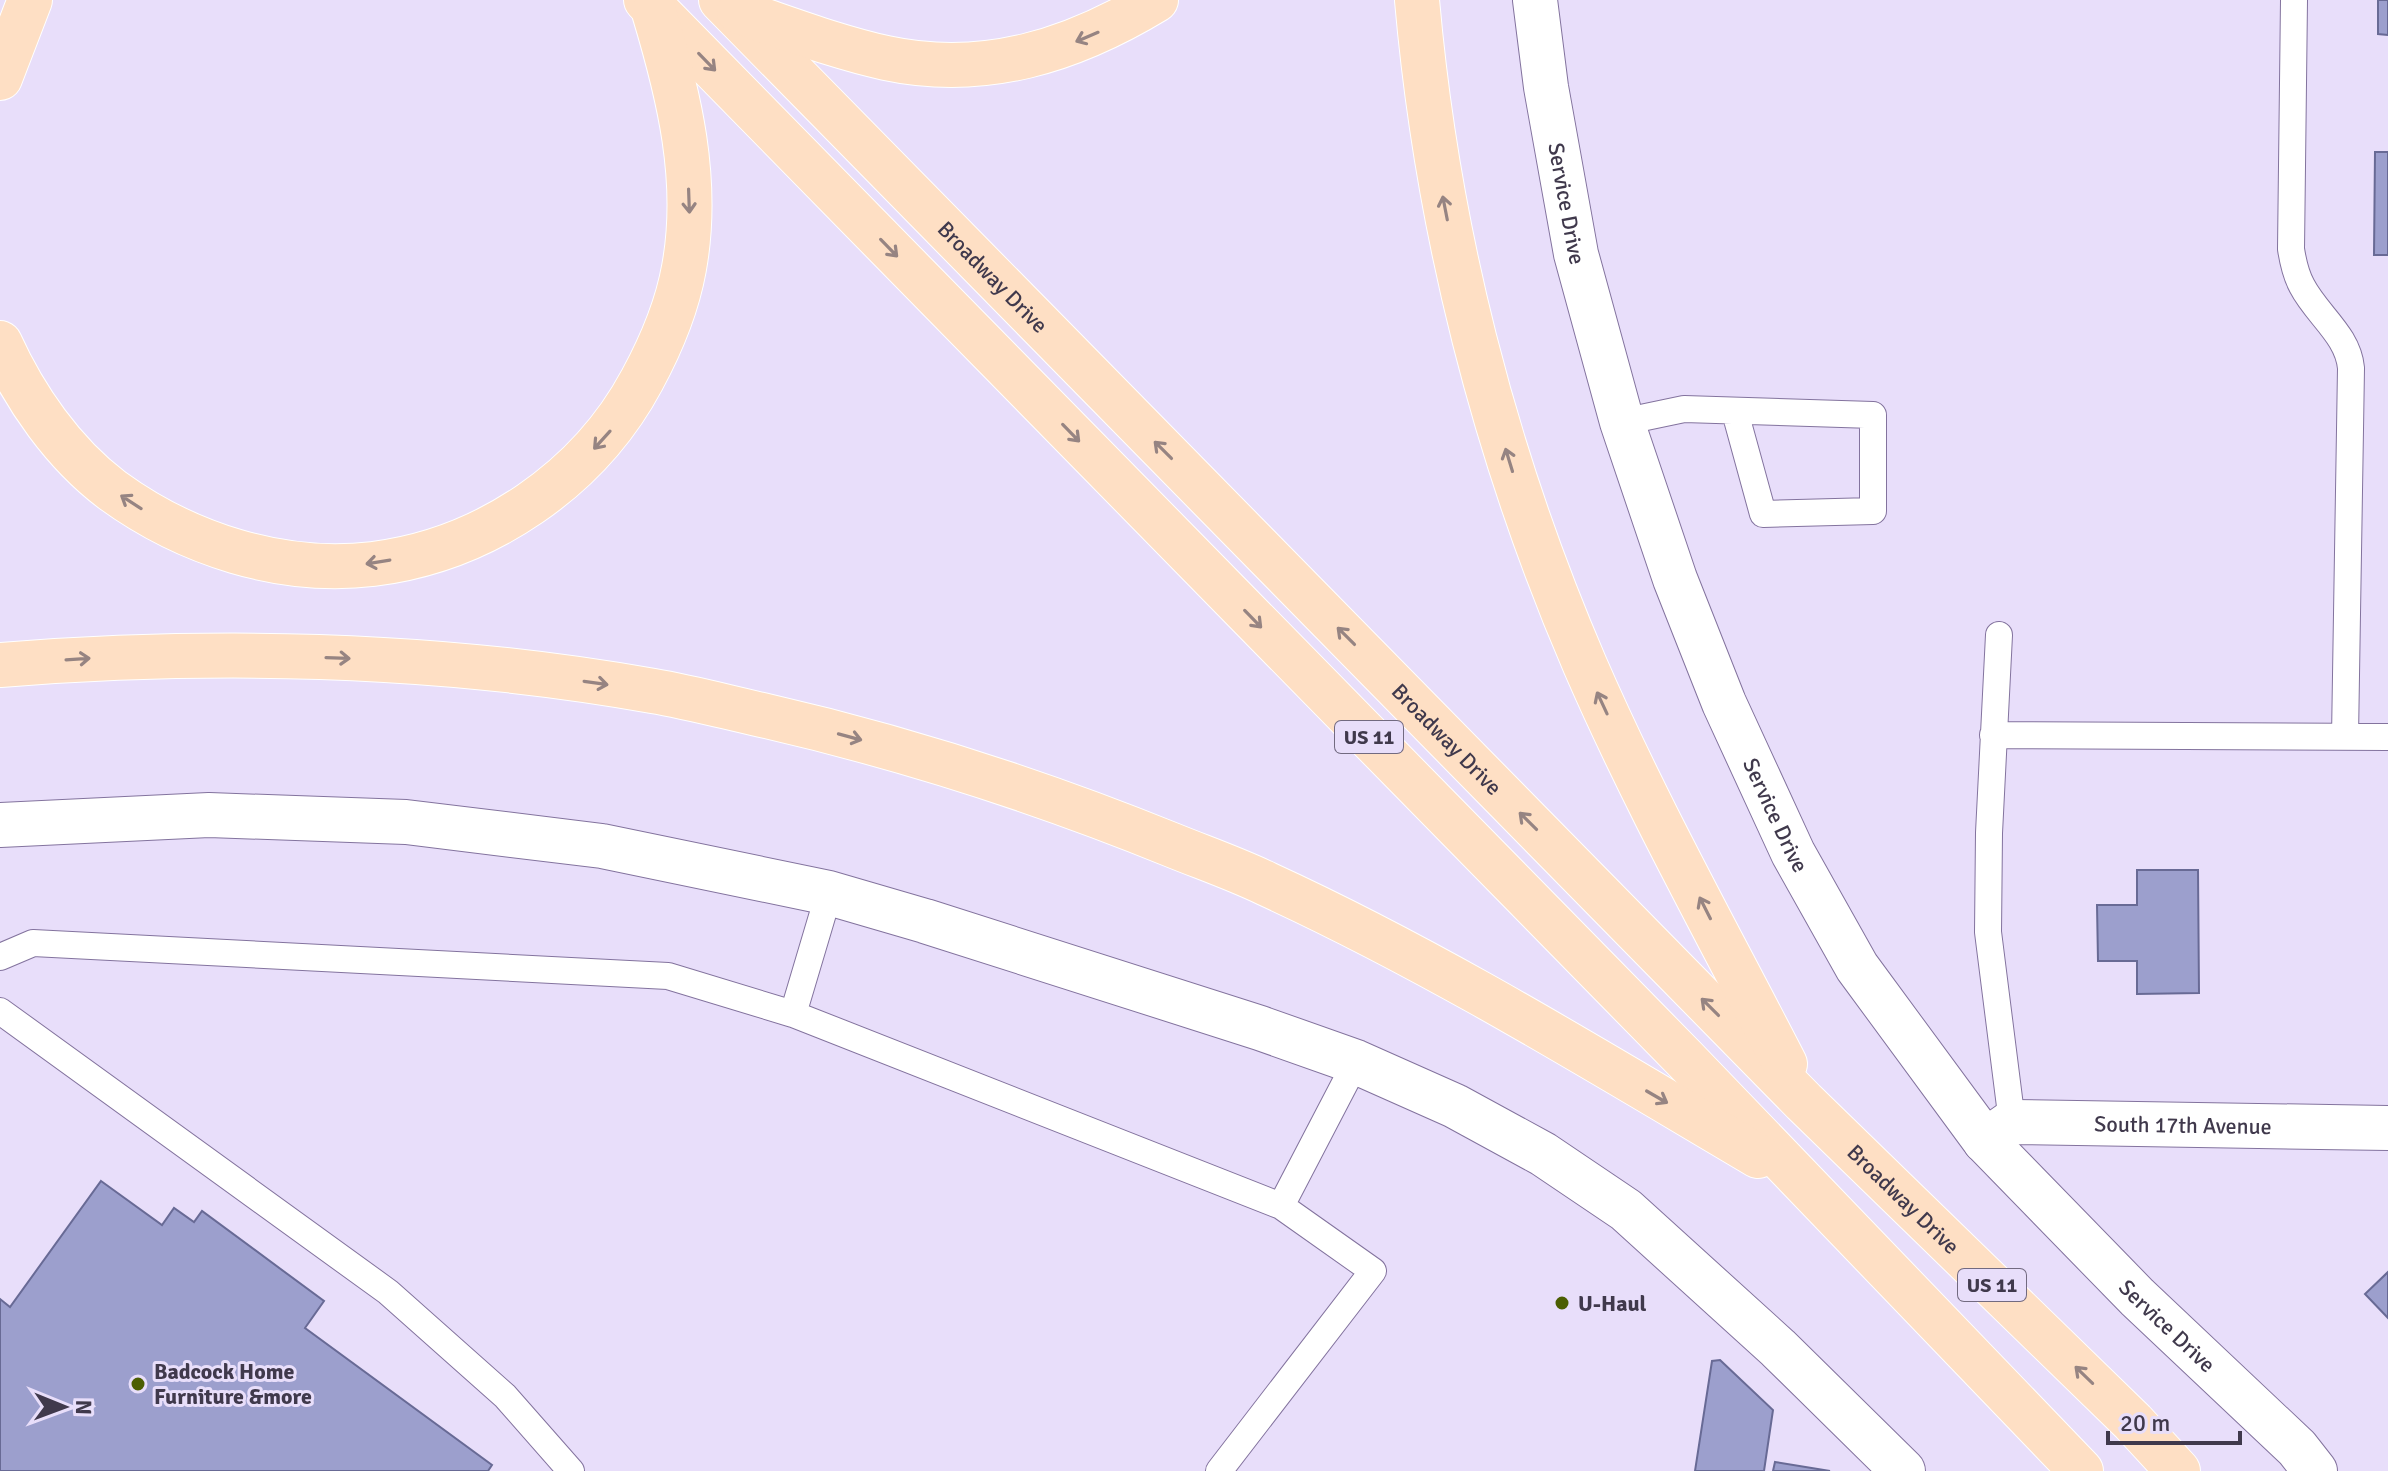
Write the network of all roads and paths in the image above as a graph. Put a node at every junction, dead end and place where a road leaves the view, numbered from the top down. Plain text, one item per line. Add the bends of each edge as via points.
1 (12, 0) edge
2 (30, 0) edge
3 (1156, 0) edge
4 (1417, 0) edge
5 (1535, 0) edge
6 (2294, 0) edge
7 (650, 3) edge
8 (725, 4) edge
9 (0, 10) edge
10 (0, 78) edge
11 (0, 343) edge
12 (1735, 412) junction
13 (1622, 422) junction
14 (1999, 635) dead end
15 (0, 665) edge
16 (1993, 735) junction
17 (2345, 737) junction
18 (2388, 737) edge
19 (0, 825) edge
20 (829, 893) junction
21 (0, 957) edge
22 (0, 1011) edge
23 (793, 1014) junction
24 (1356, 1062) junction
25 (1804, 1102) junction
26 (2388, 1128) edge
27 (1998, 1132) junction
28 (1805, 1183) junction
29 (1281, 1206) junction
30 (1893, 1466) edge
31 (571, 1471) edge
32 (1219, 1471) edge
33 (2081, 1471) edge
34 (2178, 1471) edge
35 (2315, 1471) edge

1 - 9 main road
2 - 10 main road
3 -> 8 main road via 1068,45 982,65 888,58
25 -> 4 main road via 1635,774 1585,666 1524,508 1453,248
5 - 13 street, Service Drive via 1576,254
6 - 17 lane via 2291,249 2302,288 2344,343 2351,368
7 -> 11 main road via 681,111 688,176 690,220 673,309 657,353 606,437 543,496 500,522 459,541 373,564 275,560 190,536 110,489 76,457 18,381
7 -> 28 main road, US 11
25 -> 8 main road, Broadway Drive / US 11
12 - 12 lane via 1873,415 1873,511 1763,514
12 - 13 lane via 1684,409
13 - 27 street, Service Drive via 1691,620 1793,853 1857,967
14 - 16 lane
15 -> 28 main road via 221,656 506,671 654,691 952,765 1266,883 1433,966
16 - 17 lane
16 - 27 lane via 1988,932
17 - 18 lane
19 - 20 street via 209,815 406,822 602,846
20 - 23 lane
20 - 24 street
21 - 23 lane via 33,943 668,976
22 - 31 lane via 388,1292 505,1396
23 - 29 lane
24 - 29 lane
24 - 30 street via 1455,1106 1543,1154 1626,1210 1778,1348
34 -> 25 main road, Broadway Drive / US 11
26 - 27 street, South 17th Avenue
27 - 35 street, Service Drive via 2137,1297
28 - 33 main road, US 11
29 - 32 lane via 1373,1271

